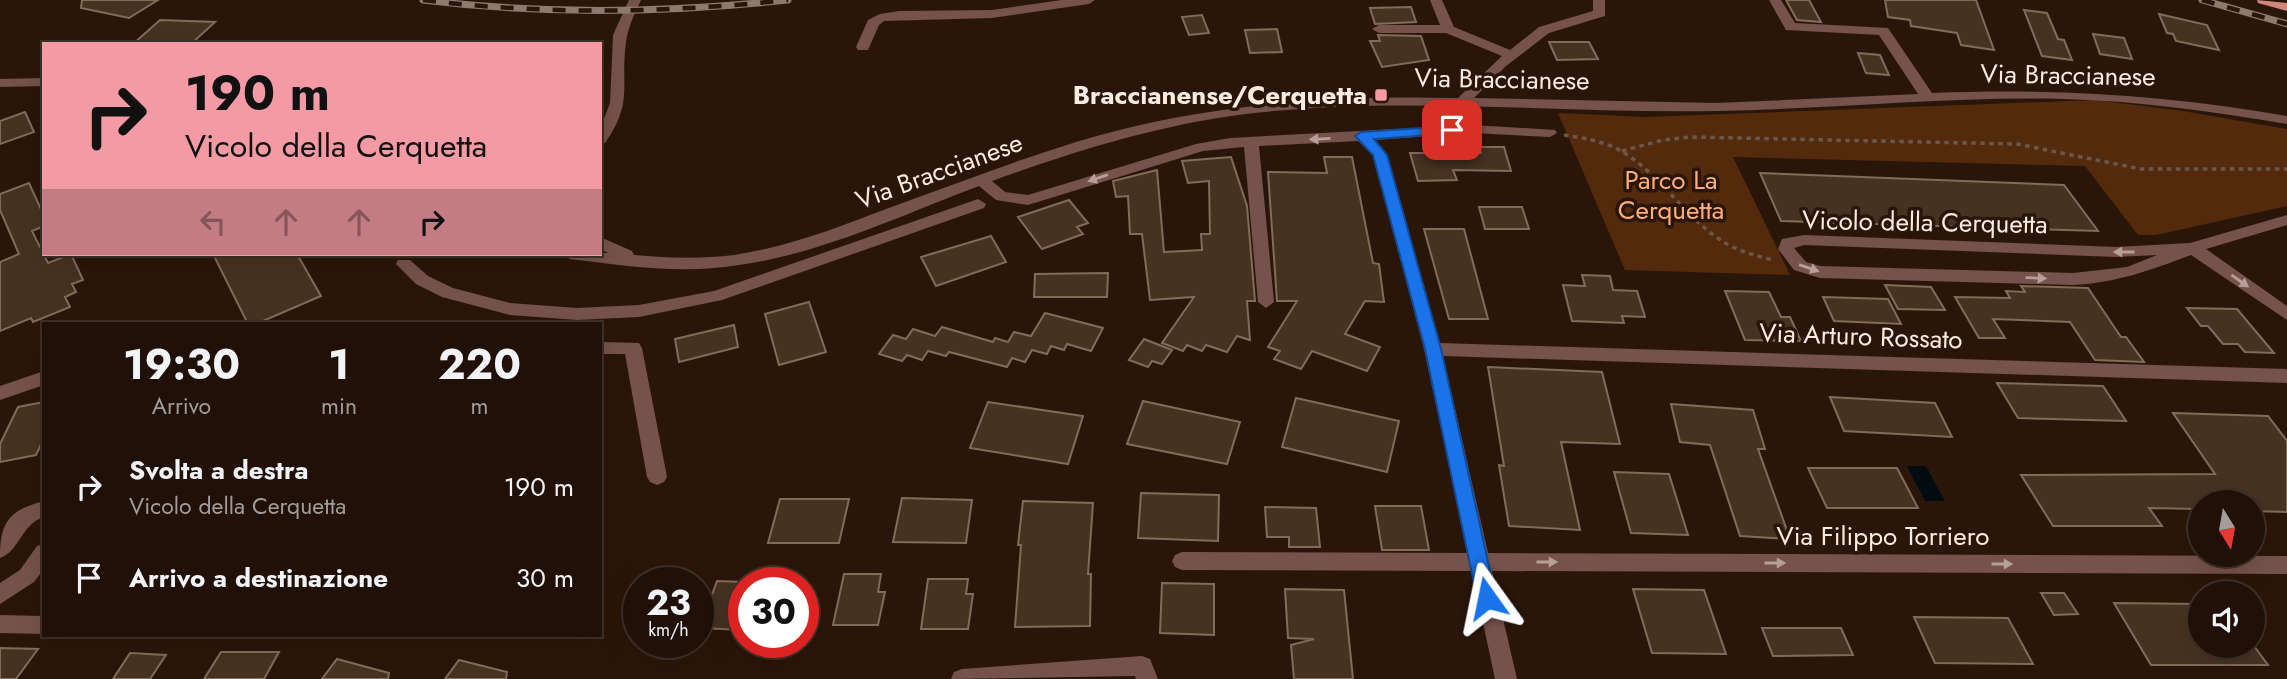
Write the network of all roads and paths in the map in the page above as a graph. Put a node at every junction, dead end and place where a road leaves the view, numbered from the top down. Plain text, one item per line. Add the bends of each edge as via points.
1 (635, 0) edge
2 (1089, 0) edge
3 (1436, 0) edge
4 (1599, 0) edge
5 (1775, 0) edge
6 (2264, 0) edge
7 (2287, 6) edge
8 (1379, 29) dead end
9 (1448, 29) junction
10 (863, 47) dead end
11 (1511, 55) junction
12 (42, 82) edge
13 (0, 83) edge
14 (1928, 98) junction
15 (1463, 101) junction
16 (2287, 120) edge
17 (1550, 133) joint
18 (1361, 136) junction
19 (602, 137) edge
20 (1251, 142) junction
21 (1622, 151) junction
22 (2287, 169) edge
23 (981, 180) junction
24 (959, 188) junction
25 (1001, 196) junction
26 (978, 204) junction
27 (2287, 220) edge
28 (602, 243) edge
29 (2193, 248) junction
30 (587, 256) edge
31 (1794, 261) junction
32 (404, 264) dead end
33 (657, 264) junction
34 (1266, 302) dead end
35 (2287, 314) edge
36 (602, 348) edge
37 (1433, 349) junction
38 (2287, 376) edge
39 (42, 380) edge
40 (0, 393) edge
41 (657, 477) dead end
42 (42, 510) edge
43 (0, 549) edge
44 (42, 555) edge
45 (1182, 561) dead end
46 (1479, 562) junction
47 (2287, 565) edge
48 (0, 595) edge
49 (0, 624) edge
50 (42, 625) edge
51 (962, 679) edge
52 (1147, 679) edge
53 (1506, 679) edge

1 - 19 street via 620,32 620,99
2 - 10 street via 992,14 886,17 873,23
3 - 9 street
4 - 11 street via 1602,9 1598,14 1544,30
5 - 14 street via 1791,27 1882,31
6 - 7 main road
8 - 9 street
9 - 11 street
11 - 15 street
12 - 13 street
14 - 15 street, Via Braccianese via 1669,107
14 - 16 street, Via Braccianese via 2103,96
15 - 23 street, Via Braccianese via 1293,104 1208,115 1125,134
17 - 18 street via 1452,130
17 - 21 path
18 -> 20 street
18 - 37 street via 1380,155
20 -> 25 street via 1179,152 1040,198 1023,201
20 - 34 street
21 - 22 path via 1690,137 1922,141 2017,144 2156,170
21 - 31 path via 1727,245 1759,258
23 - 24 street, Via Braccianese
23 - 25 street
24 - 26 street
24 - 33 street, Via Braccianese via 768,254
25 - 26 street
26 - 32 street via 723,294 639,311 552,314 510,309 448,293
27 - 29 street, Vicolo della Cerquetta
28 - 33 street
31 -> 29 street, Vicolo della Cerquetta via 1820,272 2085,279 2130,272
29 -> 31 street, Vicolo della Cerquetta via 2116,252 1804,240 1787,246
29 -> 35 street
30 - 33 street, Via Braccianese
36 - 41 street via 633,348
37 - 38 street, Via Arturo Rossato
37 - 46 street
39 - 40 street
42 - 43 street via 26,514
44 - 48 street via 27,576
45 - 46 street, Via Filippo Torriero
46 -> 47 street, Via Filippo Torriero
46 - 53 street
49 - 50 street
51 - 52 street via 1142,666

